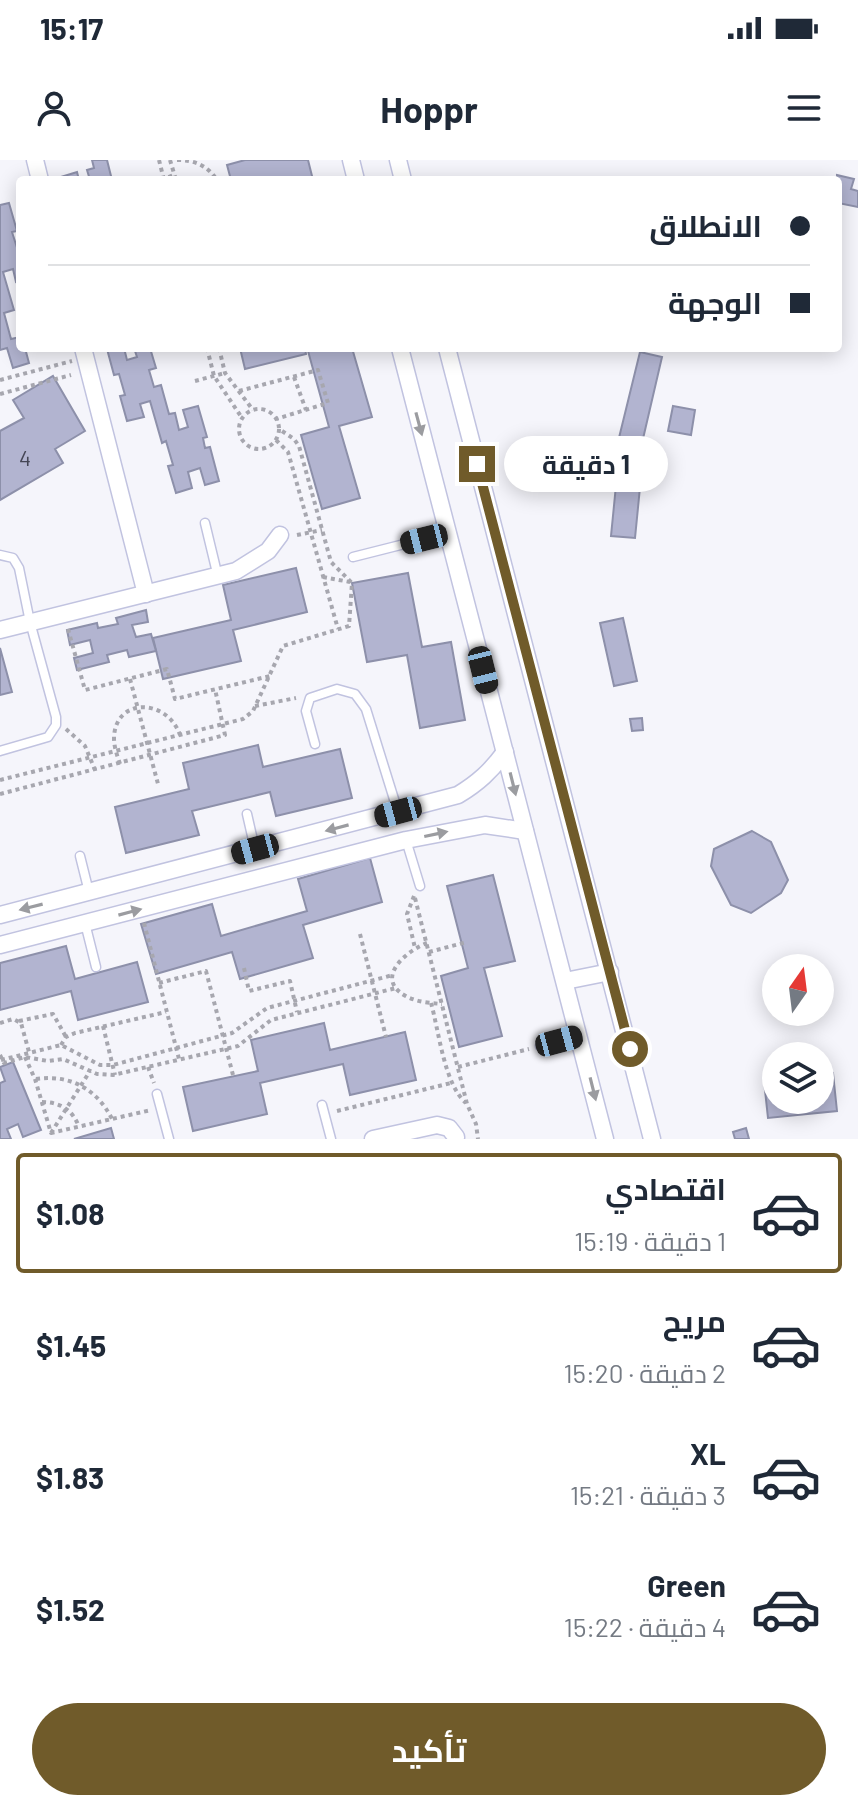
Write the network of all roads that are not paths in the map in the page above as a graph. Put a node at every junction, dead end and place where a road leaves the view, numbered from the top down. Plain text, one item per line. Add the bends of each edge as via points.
1 (401, 352) edge
2 (448, 352) edge
3 (86, 359) edge
4 (205, 523) dead end
5 (448, 533) junction
6 (280, 535) dead end
7 (0, 555) edge
8 (353, 557) dead end
9 (218, 577) junction
10 (146, 594) junction
11 (30, 622) junction
12 (0, 630) edge
13 (315, 744) dead end
14 (0, 751) edge
15 (505, 752) junction
16 (398, 812) junction
17 (247, 814) dead end
18 (525, 831) junction
19 (406, 840) junction
20 (255, 849) junction
21 (80, 856) dead end
22 (420, 886) road end
23 (89, 892) junction
24 (0, 915) edge
25 (85, 923) junction
26 (0, 945) edge
27 (96, 967) dead end
28 (610, 972) junction
29 (565, 981) junction
30 (579, 1035) junction
31 (540, 1046) road end
32 (157, 1094) dead end
33 (323, 1110) road end
34 (456, 1137) dead end
35 (169, 1139) edge
36 (331, 1139) edge
37 (373, 1139) edge
38 (605, 1139) edge
39 (652, 1139) edge

1 -> 5 street
2 - 28 street
3 - 10 street
4 - 9 lane
5 - 8 lane
5 - 15 street
6 - 9 street via 253,562
7 - 11 lane via 17,562
9 - 10 street
10 - 11 street
11 - 12 street
11 - 14 lane via 56,725 48,737
13 - 16 lane via 306,706 314,695 343,689 355,694 364,703
15 - 16 street via 484,777 458,795
15 -> 18 street
16 - 19 street
16 -> 20 street
17 - 20 lane
19 -> 18 street via 485,825
18 - 29 street
19 - 22 lane
25 -> 19 street
20 - 23 street
21 - 23 lane
23 -> 24 street
25 - 26 street
25 - 27 lane
28 - 29 street
28 - 39 street
29 - 30 street
30 - 31 lane
30 -> 38 street
32 - 35 lane
33 - 36 lane
34 - 37 street via 437,1125

